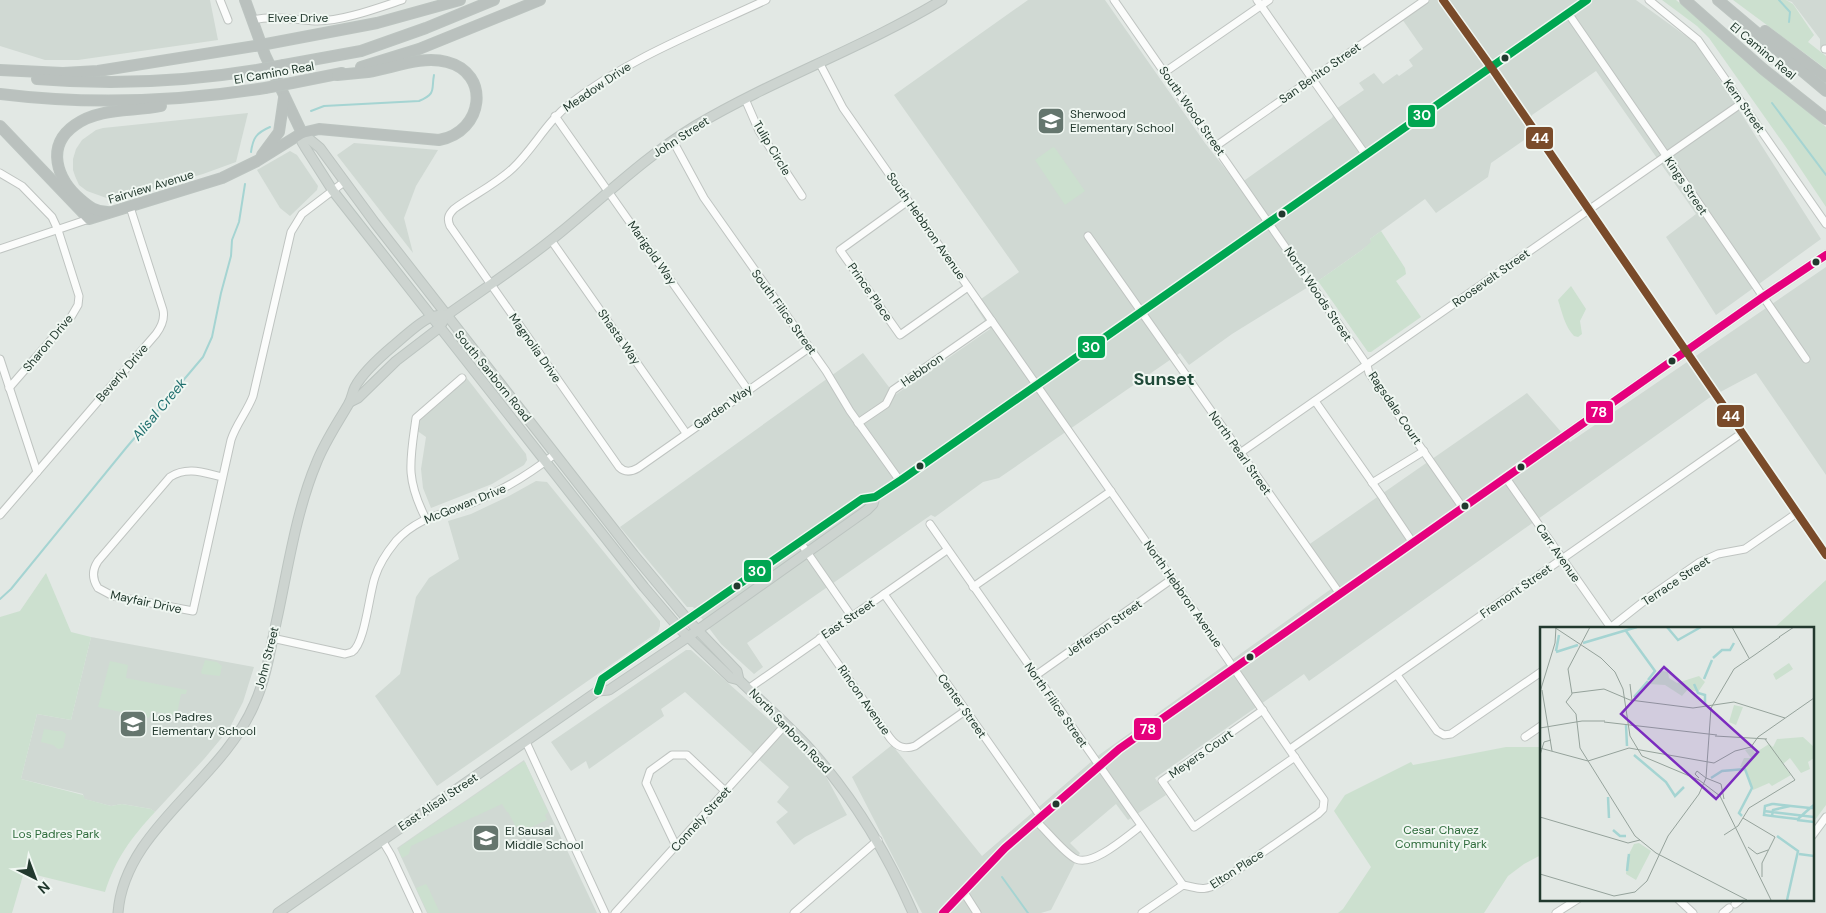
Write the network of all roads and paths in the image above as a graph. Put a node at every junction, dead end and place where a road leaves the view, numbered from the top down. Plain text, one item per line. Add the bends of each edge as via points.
1 (220, 0) edge
2 (245, 0) edge
3 (402, 0) edge
4 (460, 0) edge
5 (494, 0) edge
6 (540, 0) edge
7 (766, 0) edge
8 (942, 0) edge
9 (1114, 0) edge
10 (1269, 0) edge
11 (1425, 0) edge
12 (1443, 0) edge
13 (1587, 0) edge
14 (1649, 0) edge
15 (1685, 0) edge
16 (1718, 0) edge
17 (1259, 3) edge
18 (1568, 13) junction
19 (1740, 19) junction
20 (228, 20) dead end
21 (252, 20) junction
22 (261, 45) junction
23 (820, 64) junction
24 (1491, 67) junction
25 (0, 70) edge
26 (1165, 72) junction
27 (337, 74) junction
28 (0, 75) edge
29 (1826, 77) edge
30 (1312, 79) junction
31 (1826, 91) edge
32 (0, 94) edge
33 (284, 97) junction
34 (198, 98) junction
35 (745, 99) junction
36 (1742, 103) junction
37 (555, 116) junction
38 (1826, 119) edge
39 (0, 126) edge
40 (302, 133) junction
41 (674, 141) junction
42 (1216, 146) junction
43 (1365, 154) junction
44 (1666, 156) junction
45 (257, 161) junction
46 (0, 173) edge
47 (344, 182) junction
48 (608, 190) junction
49 (332, 191) junction
50 (802, 196) dead end
51 (908, 201) junction
52 (130, 207) junction
53 (454, 210) joint
54 (1588, 210) junction
55 (111, 212) junction
56 (89, 219) junction
57 (1269, 222) junction
58 (1826, 224) edge
59 (58, 230) junction
60 (1088, 236) dead end
61 (551, 240) junction
62 (0, 249) edge
63 (1826, 255) edge
64 (491, 284) junction
65 (968, 287) junction
66 (1763, 297) junction
67 (1141, 312) junction
68 (447, 315) junction
69 (430, 317) junction
70 (992, 321) junction
71 (439, 328) junction
72 (810, 348) junction
73 (1686, 352) junction
74 (1806, 358) dead end
75 (0, 359) edge
76 (1367, 365) junction
77 (462, 378) dead end
78 (1037, 385) junction
79 (9, 388) junction
80 (748, 390) junction
81 (1315, 401) junction
82 (350, 402) junction
83 (858, 423) junction
84 (686, 433) junction
85 (1742, 433) junction
86 (1424, 451) junction
87 (1240, 453) junction
88 (555, 454) junction
89 (545, 462) junction
90 (638, 468) joint
91 (37, 472) junction
92 (222, 477) junction
93 (1506, 478) junction
94 (900, 481) junction
95 (1372, 483) junction
96 (1111, 491) junction
97 (875, 497) junction
98 (1463, 508) junction
99 (1797, 513) junction
100 (0, 515) edge
101 (426, 519) junction
102 (930, 524) dead end
103 (800, 542) junction
104 (1413, 543) junction
105 (947, 550) junction
106 (808, 553) junction
107 (1826, 555) edge
108 (1563, 558) junction
109 (1172, 579) junction
110 (973, 587) junction
111 (884, 594) junction
112 (1340, 594) junction
113 (852, 617) junction
114 (688, 620) junction
115 (678, 627) junction
116 (1609, 627) edge
117 (1611, 627) edge
118 (697, 630) junction
119 (688, 637) junction
120 (272, 638) junction
121 (820, 638) junction
122 (1234, 668) junction
123 (1540, 673) edge
124 (1397, 675) junction
125 (1035, 676) junction
126 (739, 680) junction
127 (748, 688) junction
128 (598, 690) junction
129 (1263, 710) junction
130 (965, 711) junction
131 (786, 724) junction
132 (1540, 727) edge
133 (1525, 737) dead end
134 (526, 742) junction
135 (1290, 749) junction
136 (1295, 757) junction
137 (1099, 767) junction
138 (725, 791) junction
139 (1325, 806) joint
140 (1826, 817) edge
141 (1038, 819) junction
142 (1141, 826) junction
143 (1814, 833) edge
144 (382, 840) junction
145 (878, 840) junction
146 (676, 846) junction
147 (1183, 885) junction
148 (963, 891) junction
149 (1576, 900) edge
150 (1679, 900) edge
151 (1735, 904) edge
152 (118, 913) edge
153 (278, 913) edge
154 (418, 913) edge
155 (605, 913) edge
156 (615, 913) edge
157 (794, 913) edge
158 (913, 913) edge
159 (943, 913) edge
160 (977, 913) edge
161 (1142, 913) edge
162 (1556, 913) edge
163 (1693, 913) edge
164 (1723, 913) edge

1 - 20 street
2 - 21 highway, South Sanborn Road
3 - 21 street, Elvee Drive via 332,19 267,17
4 - 22 highway via 377,23
5 - 28 highway, El Camino Real, bridge via 362,51 284,66 196,79 122,82 70,82
6 - 27 highway, El Camino Real via 419,50
7 - 37 street, Meadow Drive via 621,69
8 - 23 main road, John Street
9 - 26 street, South Wood Street
10 - 17 street
11 - 30 street, San Benito Street
12 - 24 main road
13 - 18 main road, East Alisal Street
14 - 36 street, Kern Street via 1698,40
15 - 38 highway, El Camino Real
16 - 19 highway, El Camino Real
17 - 26 street
17 - 30 street
18 - 24 main road, East Alisal Street
18 - 44 street, Kings Street
19 - 29 highway via 1759,28
19 - 31 highway, El Camino Real
21 - 22 highway, South Sanborn Road
22 - 25 highway via 82,72
22 - 33 highway, South Sanborn Road
23 - 35 main road, John Street
23 - 51 street, South Hebbron Avenue via 839,102
24 - 43 main road, East Alisal Street
24 - 54 street
26 - 42 street, South Wood Street
27 - 34 highway, El Camino Real, bridge
27 - 40 highway via 367,72 427,60 447,62 462,69 472,82 477,96 475,111 462,131 439,140 319,129
30 - 42 street, San Benito Street
30 - 43 street
32 - 34 highway, El Camino Real via 78,101
33 - 40 highway, South Sanborn Road
33 - 45 highway via 279,132
34 - 55 highway via 97,115 78,123 66,134 58,154 63,180 86,204 99,212
35 - 41 main road, John Street
35 - 50 street, Tulip Circle via 759,131
36 - 44 street, Roosevelt Street
36 - 58 street, Kern Street
37 - 48 street, Marigold Way
37 - 53 street, Meadow Drive via 513,168
39 - 56 highway
40 - 45 highway, Fairview Avenue
40 - 47 main road, South Sanborn Road via 320,148
40 - 49 main road, South Sanborn Road via 304,147
41 - 48 main road, John Street
41 - 72 street, South Filice Street via 704,198
42 - 57 street, South Wood Street
43 - 57 main road, East Alisal Street
44 - 54 street, Roosevelt Street
44 - 66 street, Kings Street
45 - 52 highway, Fairview Avenue via 212,182
46 - 59 street, Sharon Drive via 27,190 49,214
47 - 49 street, Mayfair Drive
47 - 68 main road, South Sanborn Road
48 - 61 main road, John Street
48 - 80 street, Marigold Way
49 - 69 main road, South Sanborn Road
49 - 92 street, Mayfair Drive via 302,214 291,232 253,396 234,431
51 - 65 street, South Hebbron Avenue
51 - 65 street, Prince Place via 840,250 900,335
52 - 55 highway, Fairview Avenue
52 - 91 street, Beverly Drive via 163,310 163,322
53 - 64 street, Magnolia Drive via 449,216 450,226
54 - 73 street
54 - 76 street, Roosevelt Street
55 - 56 highway, Fairview Avenue
56 - 59 street, Fairview Avenue
57 - 67 main road, East Alisal Street
57 - 76 street, North Woods Street
59 - 62 street, Fairview Avenue
59 - 79 street, Sharon Drive via 79,294 78,305
60 - 67 street, North Pearl Street
61 - 64 main road, John Street
61 - 84 street, Shasta Way
63 - 66 main road
64 - 68 main road, John Street
64 - 90 street, Magnolia Drive via 619,467 628,471
65 - 70 street, South Hebbron Avenue
66 - 73 main road
66 - 74 street, Kings Street
67 - 78 main road, East Alisal Street
67 - 87 street, North Pearl Street
68 - 69 main road, John Street
68 - 71 main road, John Street
68 - 88 main road, South Sanborn Road
69 - 71 main road, South Sanborn Road
69 - 82 main road, John Street via 371,368 356,386
70 - 78 street, South Hebbron Avenue
70 - 83 street, Hebbron via 893,390 886,404
71 - 82 main road, John Street via 396,360
71 - 89 main road, South Sanborn Road
72 - 80 street, Garden Way
72 - 83 street, South Filice Street
73 - 85 street
73 - 93 main road
75 - 79 street
76 - 81 street, Roosevelt Street
76 - 86 street, Ragsdale Court via 1369,373
77 - 101 street via 416,418 411,474 415,496
78 - 94 main road, East Alisal Street
78 - 96 street, North Hebbron Avenue
79 - 91 street
80 - 84 street, Garden Way
81 - 87 street, Roosevelt Street
81 - 95 street
82 - 120 main road, John Street via 327,441 308,486
83 - 94 street, South Filice Street
84 - 90 street, Garden Way
85 - 99 street
85 - 108 street, Fremont Street
86 - 95 street, Ragsdale Court
86 - 98 street, Ragsdale Court
87 - 112 street, North Pearl Street
88 - 89 street, McGowan Drive
88 - 114 main road, South Sanborn Road
89 - 101 street, McGowan Drive via 500,491
89 - 115 main road, South Sanborn Road
91 - 100 street, Beverly Drive
92 - 92 street, Mayfair Drive via 193,612 113,596 98,588 94,575 98,561 170,477 190,470
93 - 98 main road
93 - 108 street, Carr Avenue
94 - 97 main road, East Alisal Street
95 - 104 street
96 - 109 street, North Hebbron Avenue
96 - 110 street
97 - 103 main road, East Alisal Street via 862,499
97 - 106 main road, East Alisal Street via 868,510
98 - 104 main road
99 - 107 street
99 - 117 street, Terrace Street via 1745,549 1718,554 1700,562
101 - 120 street, McGowan Drive via 402,536 383,559 374,578 360,643 355,650 344,654
102 - 105 street, North Filice Street
103 - 106 street
103 - 114 main road, East Alisal Street
104 - 112 main road
105 - 110 street, North Filice Street
105 - 111 street, East Street
106 - 113 street
106 - 118 main road, East Alisal Street
108 - 116 street, Carr Avenue
108 - 124 street, Fremont Street
109 - 122 street, North Hebbron Avenue
109 - 125 street, Jefferson Street
110 - 125 street, North Filice Street
111 - 113 street, East Street
111 - 130 street, Center Street
112 - 122 main road
113 - 121 street, East Street
114 - 115 main road, East Alisal Street
114 - 118 main road, North Sanborn Road
115 - 119 main road, North Sanborn Road
115 - 128 main road, East Alisal Street via 602,679
118 - 119 main road, East Alisal Street
118 - 126 main road, North Sanborn Road via 737,671
119 - 126 main road, North Sanborn Road via 731,678
119 - 128 main road, East Alisal Street via 609,690
120 - 152 main road, John Street via 261,688 246,721 223,755 139,852 122,889
121 - 127 street, East Street
121 - 130 street, Rincon Avenue via 894,744 906,748 915,746
122 - 129 street, North Hebbron Avenue
122 - 137 main road
123 - 124 street via 1451,734 1444,735 1437,731
124 - 135 street, Fremont Street
125 - 137 street, North Filice Street
126 - 127 main road, North Sanborn Road
127 - 131 main road, North Sanborn Road
128 - 134 main road, East Alisal Street
129 - 135 street, North Hebbron Avenue
129 - 136 street, Meyers Court via 1162,781 1194,827
130 - 141 street, Center Street
131 - 138 street, Connely Street
131 - 145 main road, North Sanborn Road via 827,768
132 - 133 street
134 - 144 main road, East Alisal Street
134 - 155 street
135 - 136 street, North Hebbron Avenue
136 - 139 street, North Hebbron Avenue via 1323,797
137 - 141 main road
137 - 142 street, North Filice Street
138 - 146 street, Connely Street
138 - 146 street via 687,755 672,755 650,771 646,783
139 - 147 street, Elton Place via 1213,887 1202,890
140 - 143 street
141 - 142 street, Center Street via 1072,856 1084,861 1095,858
141 - 148 main road
142 - 147 street, North Filice Street
144 - 153 main road, East Alisal Street
144 - 154 street
145 - 157 street
145 - 158 main road, North Sanborn Road
146 - 156 street, Connely Street
147 - 161 street
148 - 159 main road
148 - 160 street
149 - 162 street
150 - 163 street
151 - 164 street

